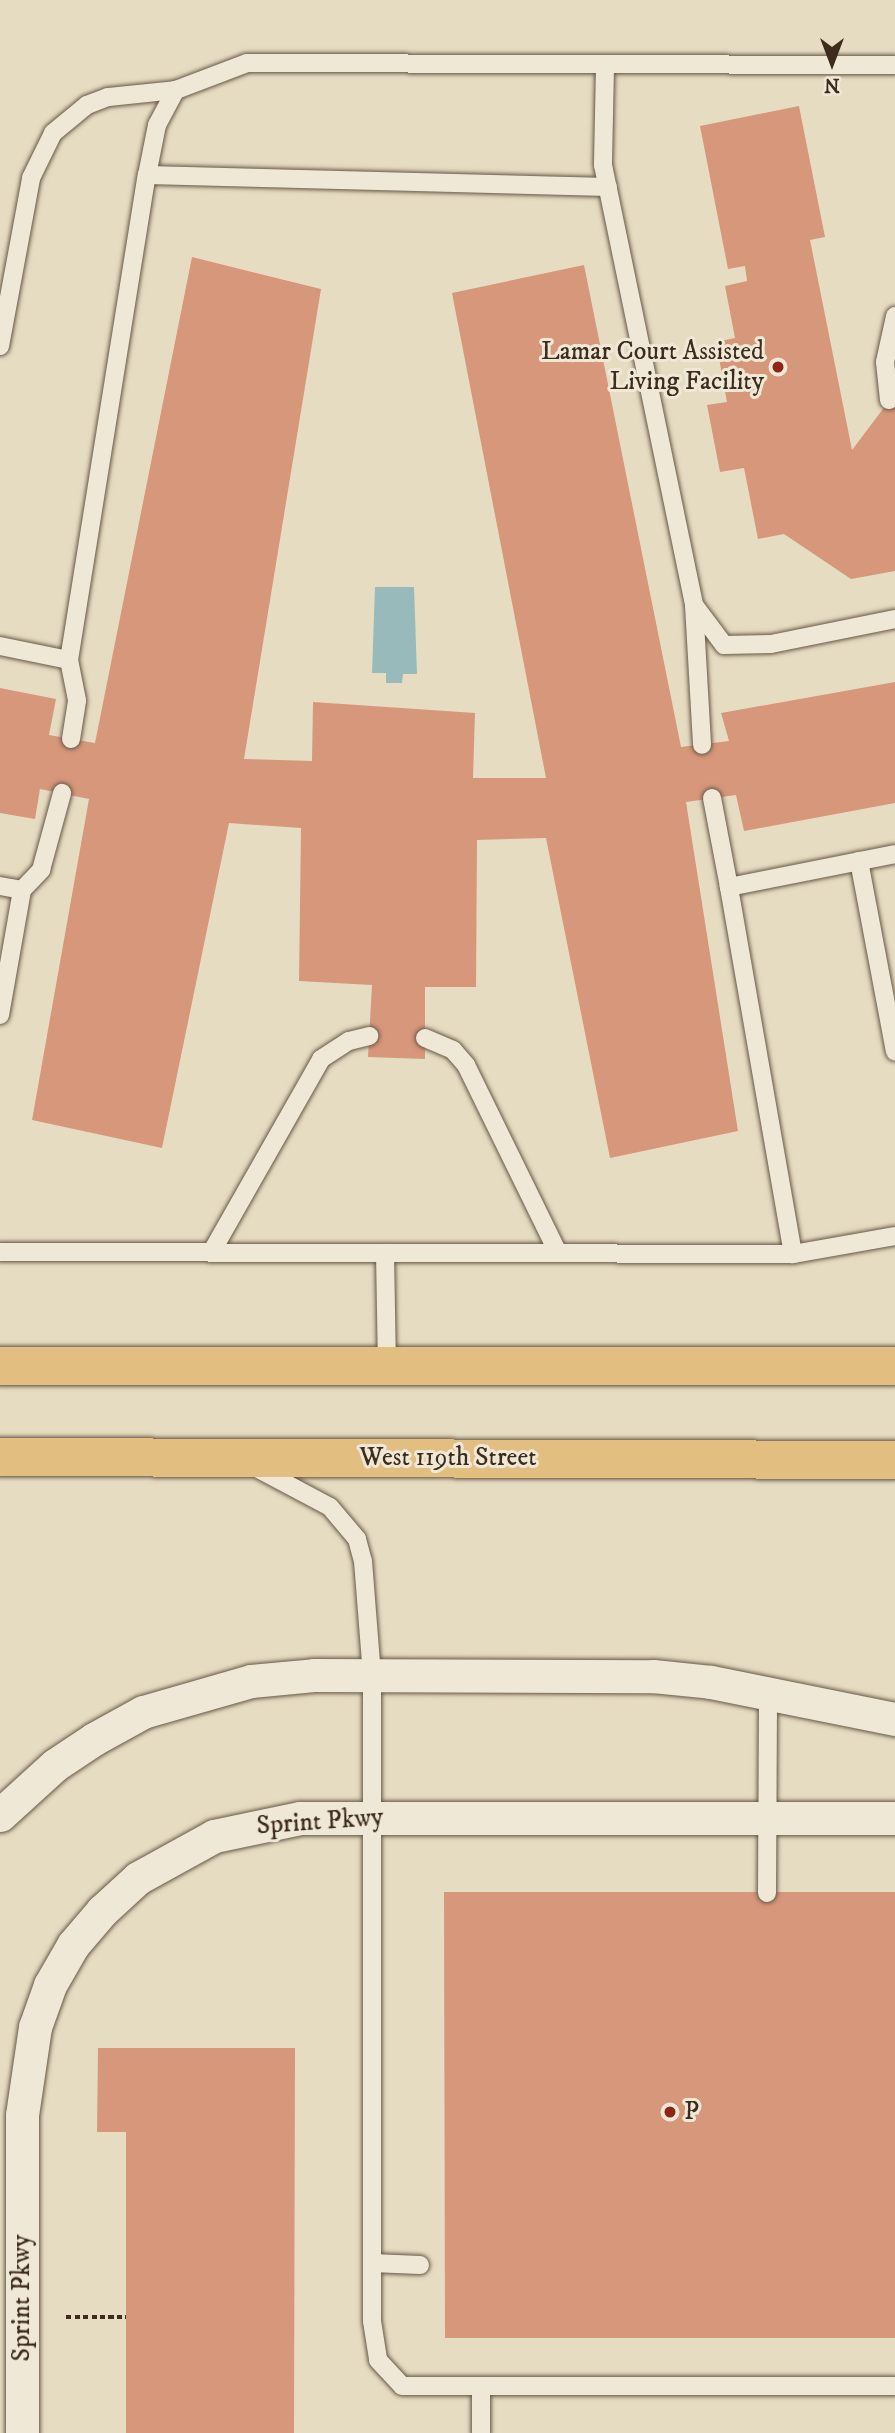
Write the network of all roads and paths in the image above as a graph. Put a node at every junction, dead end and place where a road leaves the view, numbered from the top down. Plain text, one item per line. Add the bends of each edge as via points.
1 (895, 65) edge
2 (605, 67) junction
3 (176, 90) junction
4 (147, 175) junction
5 (608, 187) junction
6 (895, 316) edge
7 (0, 346) edge
8 (889, 401) dead end
9 (694, 605) junction
10 (895, 619) edge
11 (0, 646) edge
12 (69, 660) junction
13 (71, 739) dead end
14 (702, 745) dead end
15 (62, 793) dead end
16 (712, 798) dead end
17 (895, 854) edge
18 (859, 861) junction
19 (0, 887) edge
20 (729, 887) junction
21 (22, 890) junction
22 (889, 993) edge
23 (0, 1015) edge
24 (369, 1036) dead end
25 (425, 1038) dead end
26 (895, 1052) edge
27 (895, 1236) edge
28 (0, 1252) edge
29 (211, 1253) junction
30 (385, 1254) junction
31 (558, 1254) junction
32 (793, 1254) junction
33 (0, 1366) edge
34 (387, 1366) junction
35 (895, 1366) edge
36 (0, 1457) edge
37 (237, 1458) junction
38 (895, 1460) edge
39 (372, 1675) junction
40 (768, 1693) junction
41 (895, 1719) edge
42 (0, 1815) edge
43 (373, 1816) junction
44 (766, 1818) junction
45 (895, 1818) edge
46 (767, 1893) dead end
47 (372, 2263) junction
48 (420, 2265) dead end
49 (66, 2317) dead end
50 (126, 2317) dead end
51 (481, 2386) junction
52 (895, 2386) edge
53 (22, 2433) edge
54 (481, 2433) edge

1 - 2 lane
2 - 3 lane via 247,63
2 - 5 lane via 603,165
3 - 4 lane via 157,125
3 - 7 lane via 108,97 88,105 53,133 31,178
4 - 5 lane
4 - 12 lane
5 - 9 lane
6 - 8 lane via 885,362
9 - 10 lane via 724,645 771,644
9 - 14 lane
11 - 12 lane
12 - 13 lane via 77,700
15 - 21 lane via 41,870
16 - 20 lane
17 - 18 lane
18 - 20 lane
18 - 22 lane
19 - 21 lane
20 - 32 lane
21 - 23 lane
22 - 26 lane
24 - 29 lane via 349,1041 321,1059
25 - 31 lane via 453,1050 466,1065
27 - 32 lane
28 - 29 lane
29 - 30 lane
30 - 31 lane
30 - 34 lane
31 - 32 lane
33 - 34 main road
34 - 35 main road
36 - 37 main road, West 119th Street
37 - 38 main road, West 119th Street
37 - 39 lane via 330,1507 357,1539
39 - 40 street via 653,1676
39 - 42 street via 251,1681 143,1712 55,1765
39 - 43 lane
40 - 41 street
40 - 44 lane
43 - 44 street, Sprint Pkwy
43 - 47 lane
43 - 53 street, Sprint Pkwy via 255,1824 178,1853 138,1878 102,1911 50,1985 35,2027 22,2115
44 - 45 street, Sprint Pkwy
44 - 46 lane
47 - 48 lane
47 - 51 lane via 372,2322 378,2360 402,2386
49 - 50 path
51 - 52 lane
51 - 54 lane

